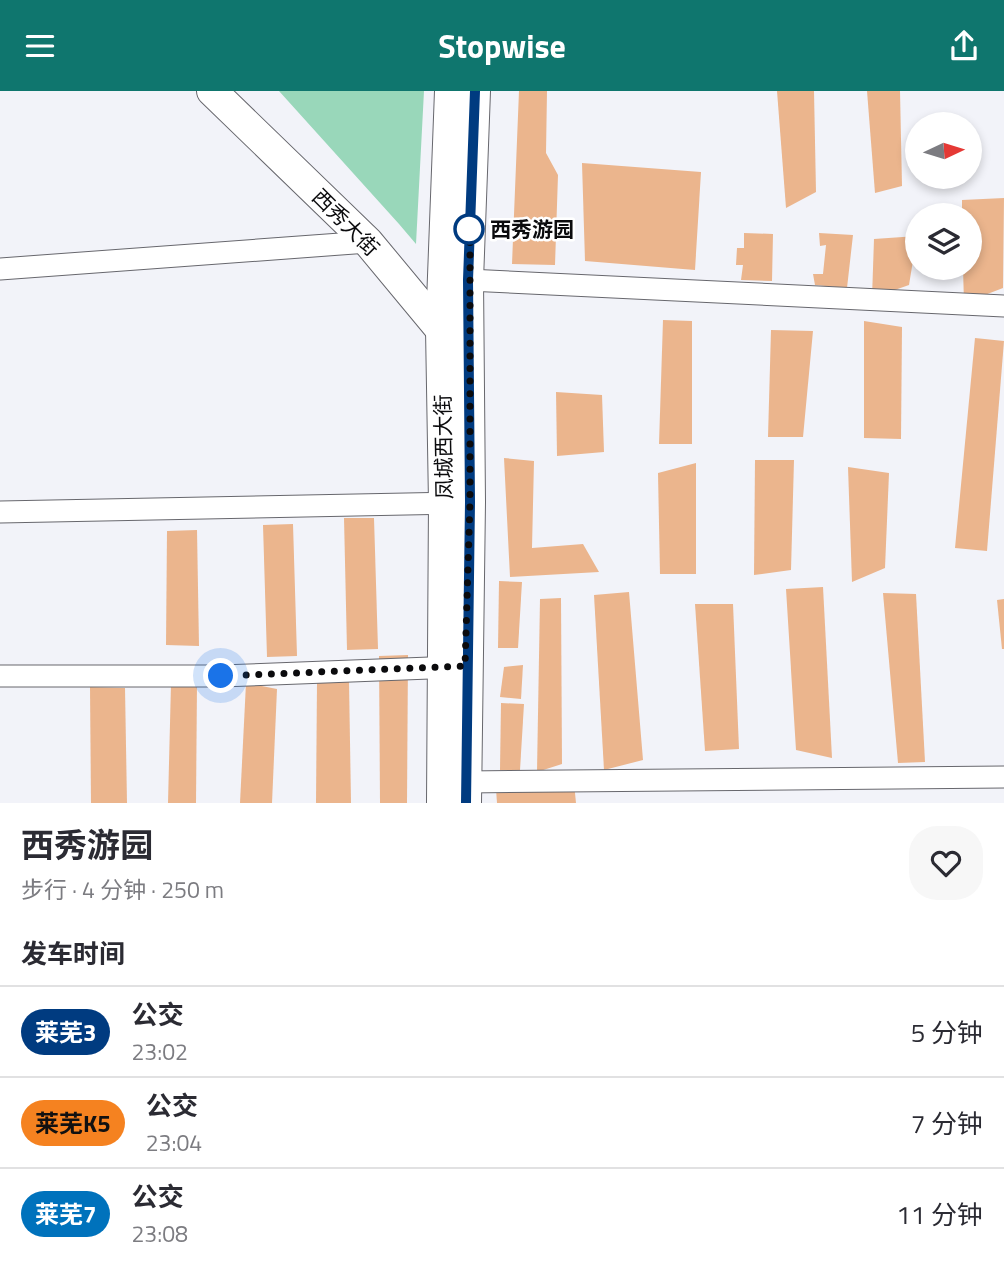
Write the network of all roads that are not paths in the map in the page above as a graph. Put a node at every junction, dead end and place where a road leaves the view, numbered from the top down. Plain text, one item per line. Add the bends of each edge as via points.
1 (212, 91) edge
2 (450, 91) edge
3 (475, 91) edge
4 (368, 242) junction
5 (0, 269) edge
6 (468, 280) junction
7 (1004, 306) edge
8 (441, 329) junction
9 (467, 363) junction
10 (457, 503) junction
11 (0, 512) edge
12 (455, 667) junction
13 (0, 676) edge
14 (1004, 778) edge
15 (466, 793) edge
16 (442, 803) edge

1 - 4 main road, 西秀大街
2 - 8 main road, 凤城西大街
3 - 6 main road, 凤城西大街
4 - 5 street
4 - 8 main road, 西秀大街
6 - 7 street
6 - 9 main road, 凤城西大街
8 - 9 main road, 西秀大街
8 - 10 main road, 凤城西大街
9 - 10 main road, 凤城西大街
10 - 11 street
10 - 12 main road, 凤城西大街
12 - 13 street via 221,676
12 - 15 main road, 凤城西大街
12 - 16 main road, 凤城西大街
14 - 15 street

